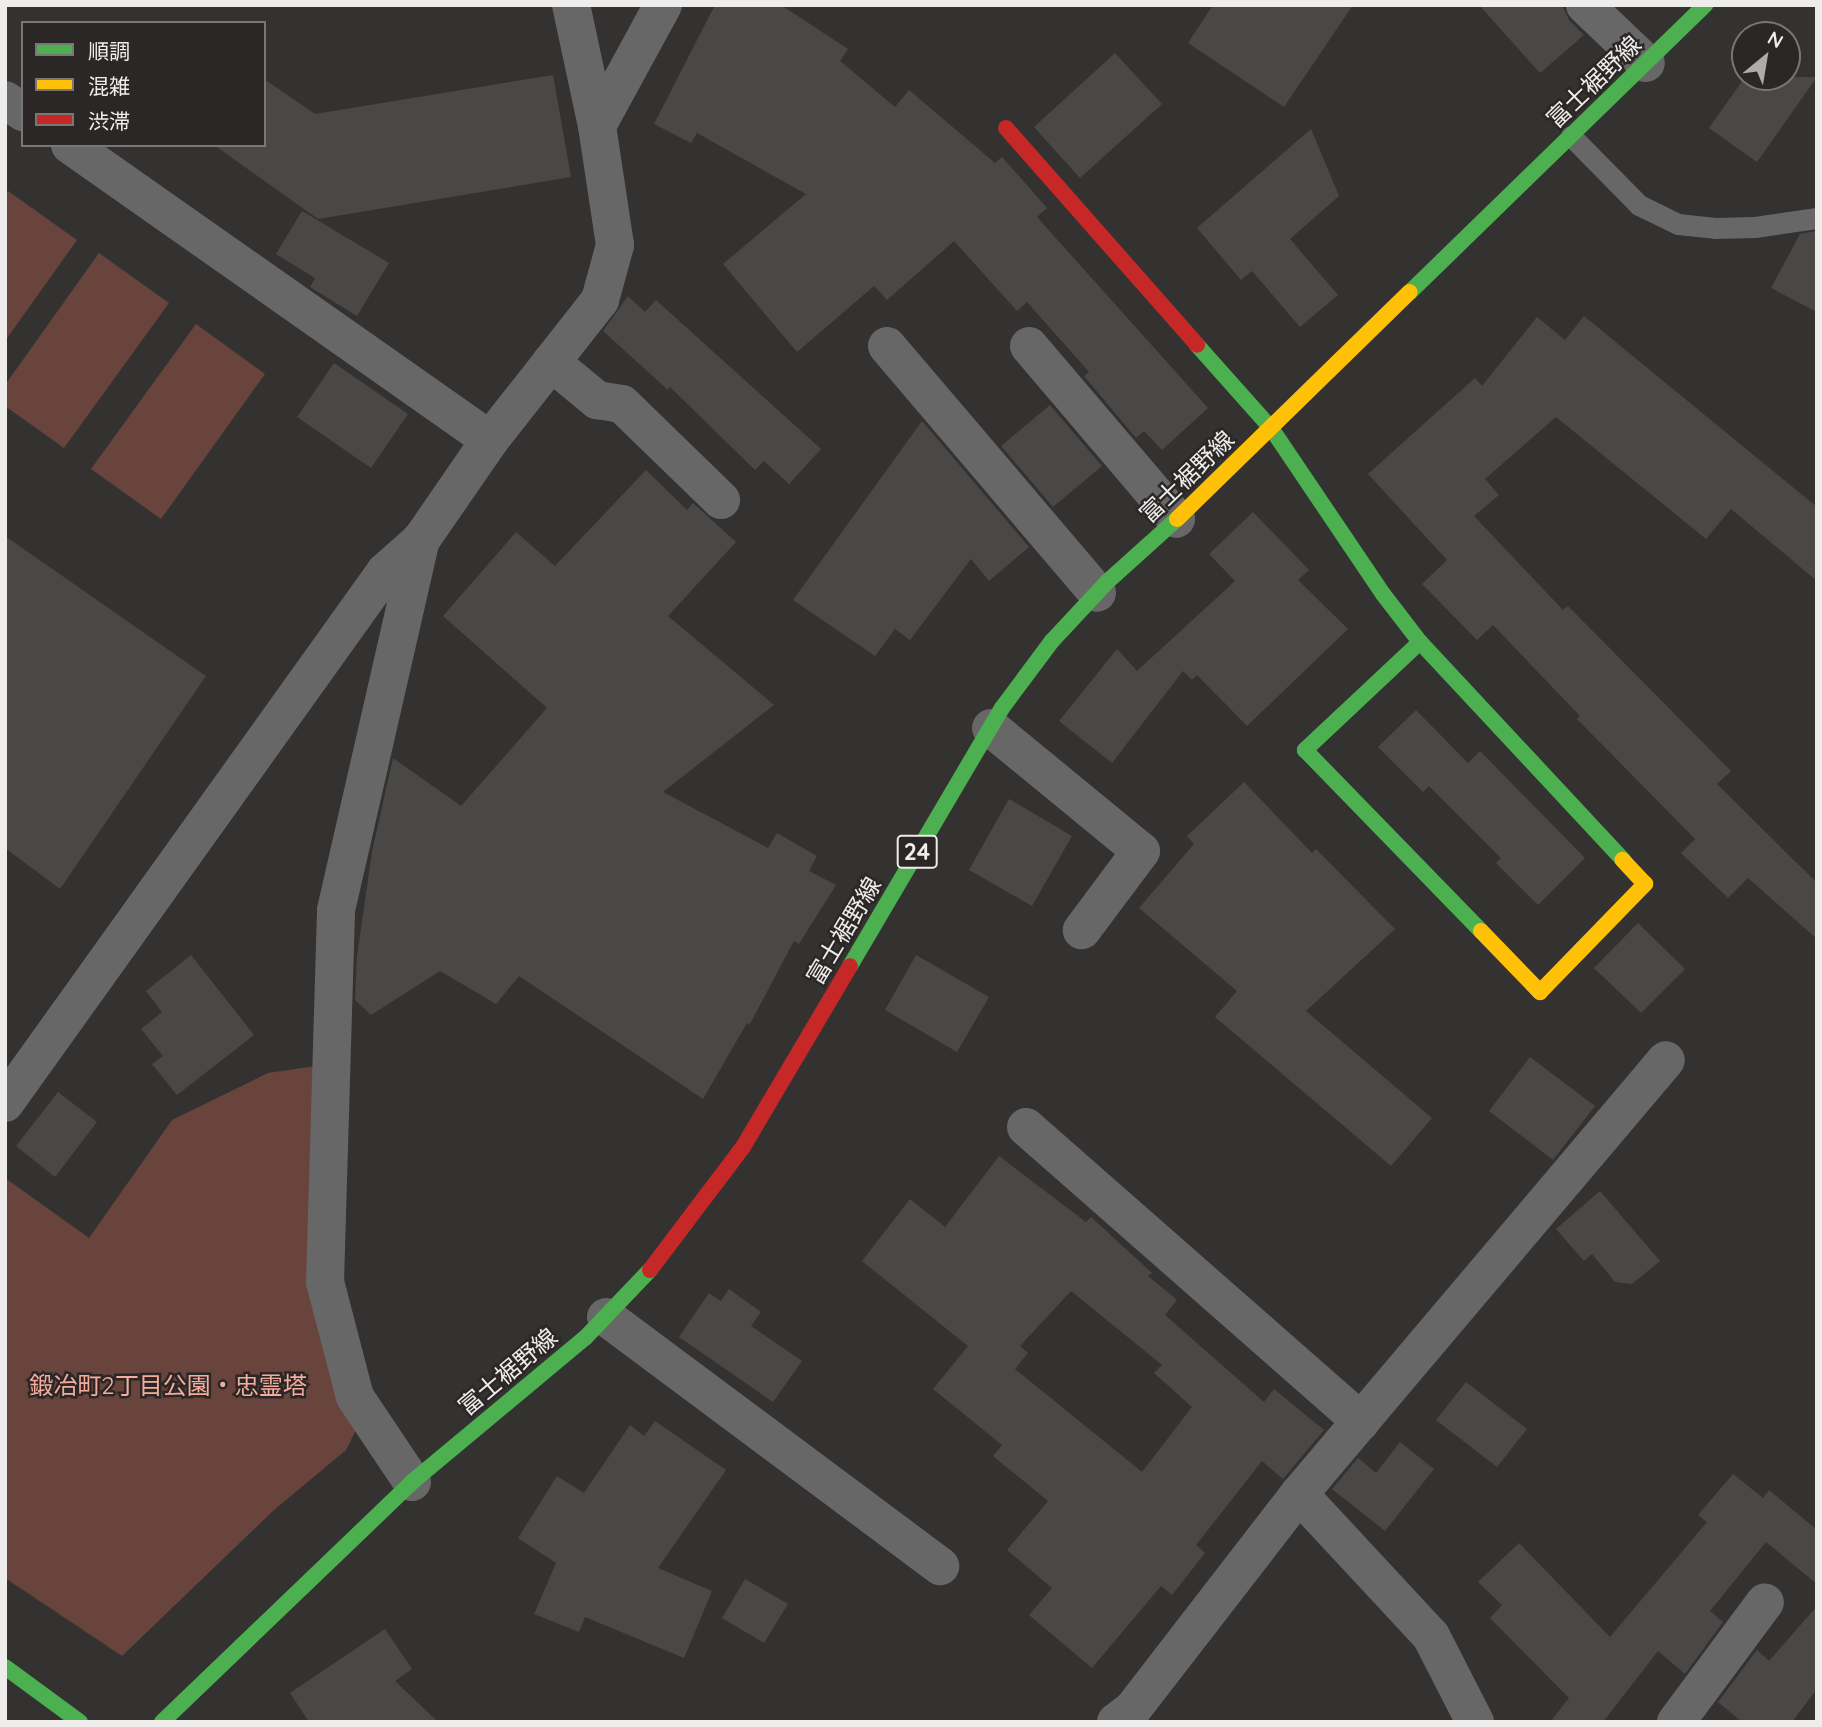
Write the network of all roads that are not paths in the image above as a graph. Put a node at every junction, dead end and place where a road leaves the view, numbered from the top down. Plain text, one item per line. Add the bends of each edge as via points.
1 (571, 5) edge
2 (663, 5) edge
3 (1585, 5) edge
4 (1705, 5) edge
5 (1646, 63) junction
6 (5, 100) edge
7 (21, 111) edge
8 (597, 126) junction
9 (1006, 128) dead end
10 (1572, 136) junction
11 (73, 147) edge
12 (1817, 218) edge
13 (887, 346) dead end
14 (1029, 346) dead end
15 (551, 362) junction
16 (1271, 428) junction
17 (491, 440) junction
18 (721, 500) dead end
19 (1176, 519) junction
20 (421, 540) junction
21 (1097, 593) junction
22 (1420, 642) junction
23 (991, 728) junction
24 (1083, 930) dead end
25 (1666, 1060) dead end
26 (5, 1103) edge
27 (1026, 1127) dead end
28 (606, 1317) junction
29 (1361, 1421) junction
30 (412, 1482) junction
31 (1299, 1494) junction
32 (940, 1566) dead end
33 (1765, 1602) dead end
34 (5, 1667) edge
35 (80, 1722) edge
36 (162, 1722) edge
37 (1115, 1722) edge
38 (1475, 1722) edge
39 (1676, 1722) edge

1 - 8 street
2 - 8 street
3 - 5 street
4 - 5 main road, 富士裾野線 / 24
5 - 10 main road, 富士裾野線 / 24
6 - 7 street
8 - 15 street via 615,245 600,300
9 - 16 main road
10 - 12 lane via 1639,205 1678,224 1742,227
10 - 16 main road, 富士裾野線 / 24
11 - 17 street
13 - 21 street
14 - 19 street
15 - 17 street
15 - 18 street via 597,400 622,404
16 - 19 main road, 富士裾野線 / 24
16 - 22 main road
17 - 20 street
19 - 21 main road, 富士裾野線 / 24
20 - 26 street via 384,572
20 - 30 street via 336,910 325,1282 355,1397
21 - 23 main road, 富士裾野線 / 24 via 1052,641
22 - 22 main road via 1305,750 1540,992 1645,884
23 - 24 street via 1141,851
23 - 28 main road, 富士裾野線 / 24 via 743,1147 659,1262
25 - 29 street
27 - 29 street
28 - 30 main road, 富士裾野線 / 24
28 - 32 street
29 - 31 street
30 - 36 main road, 富士裾野線 / 24
31 - 37 street via 1132,1710
31 - 38 street via 1430,1636
33 - 39 street
34 - 35 main road

